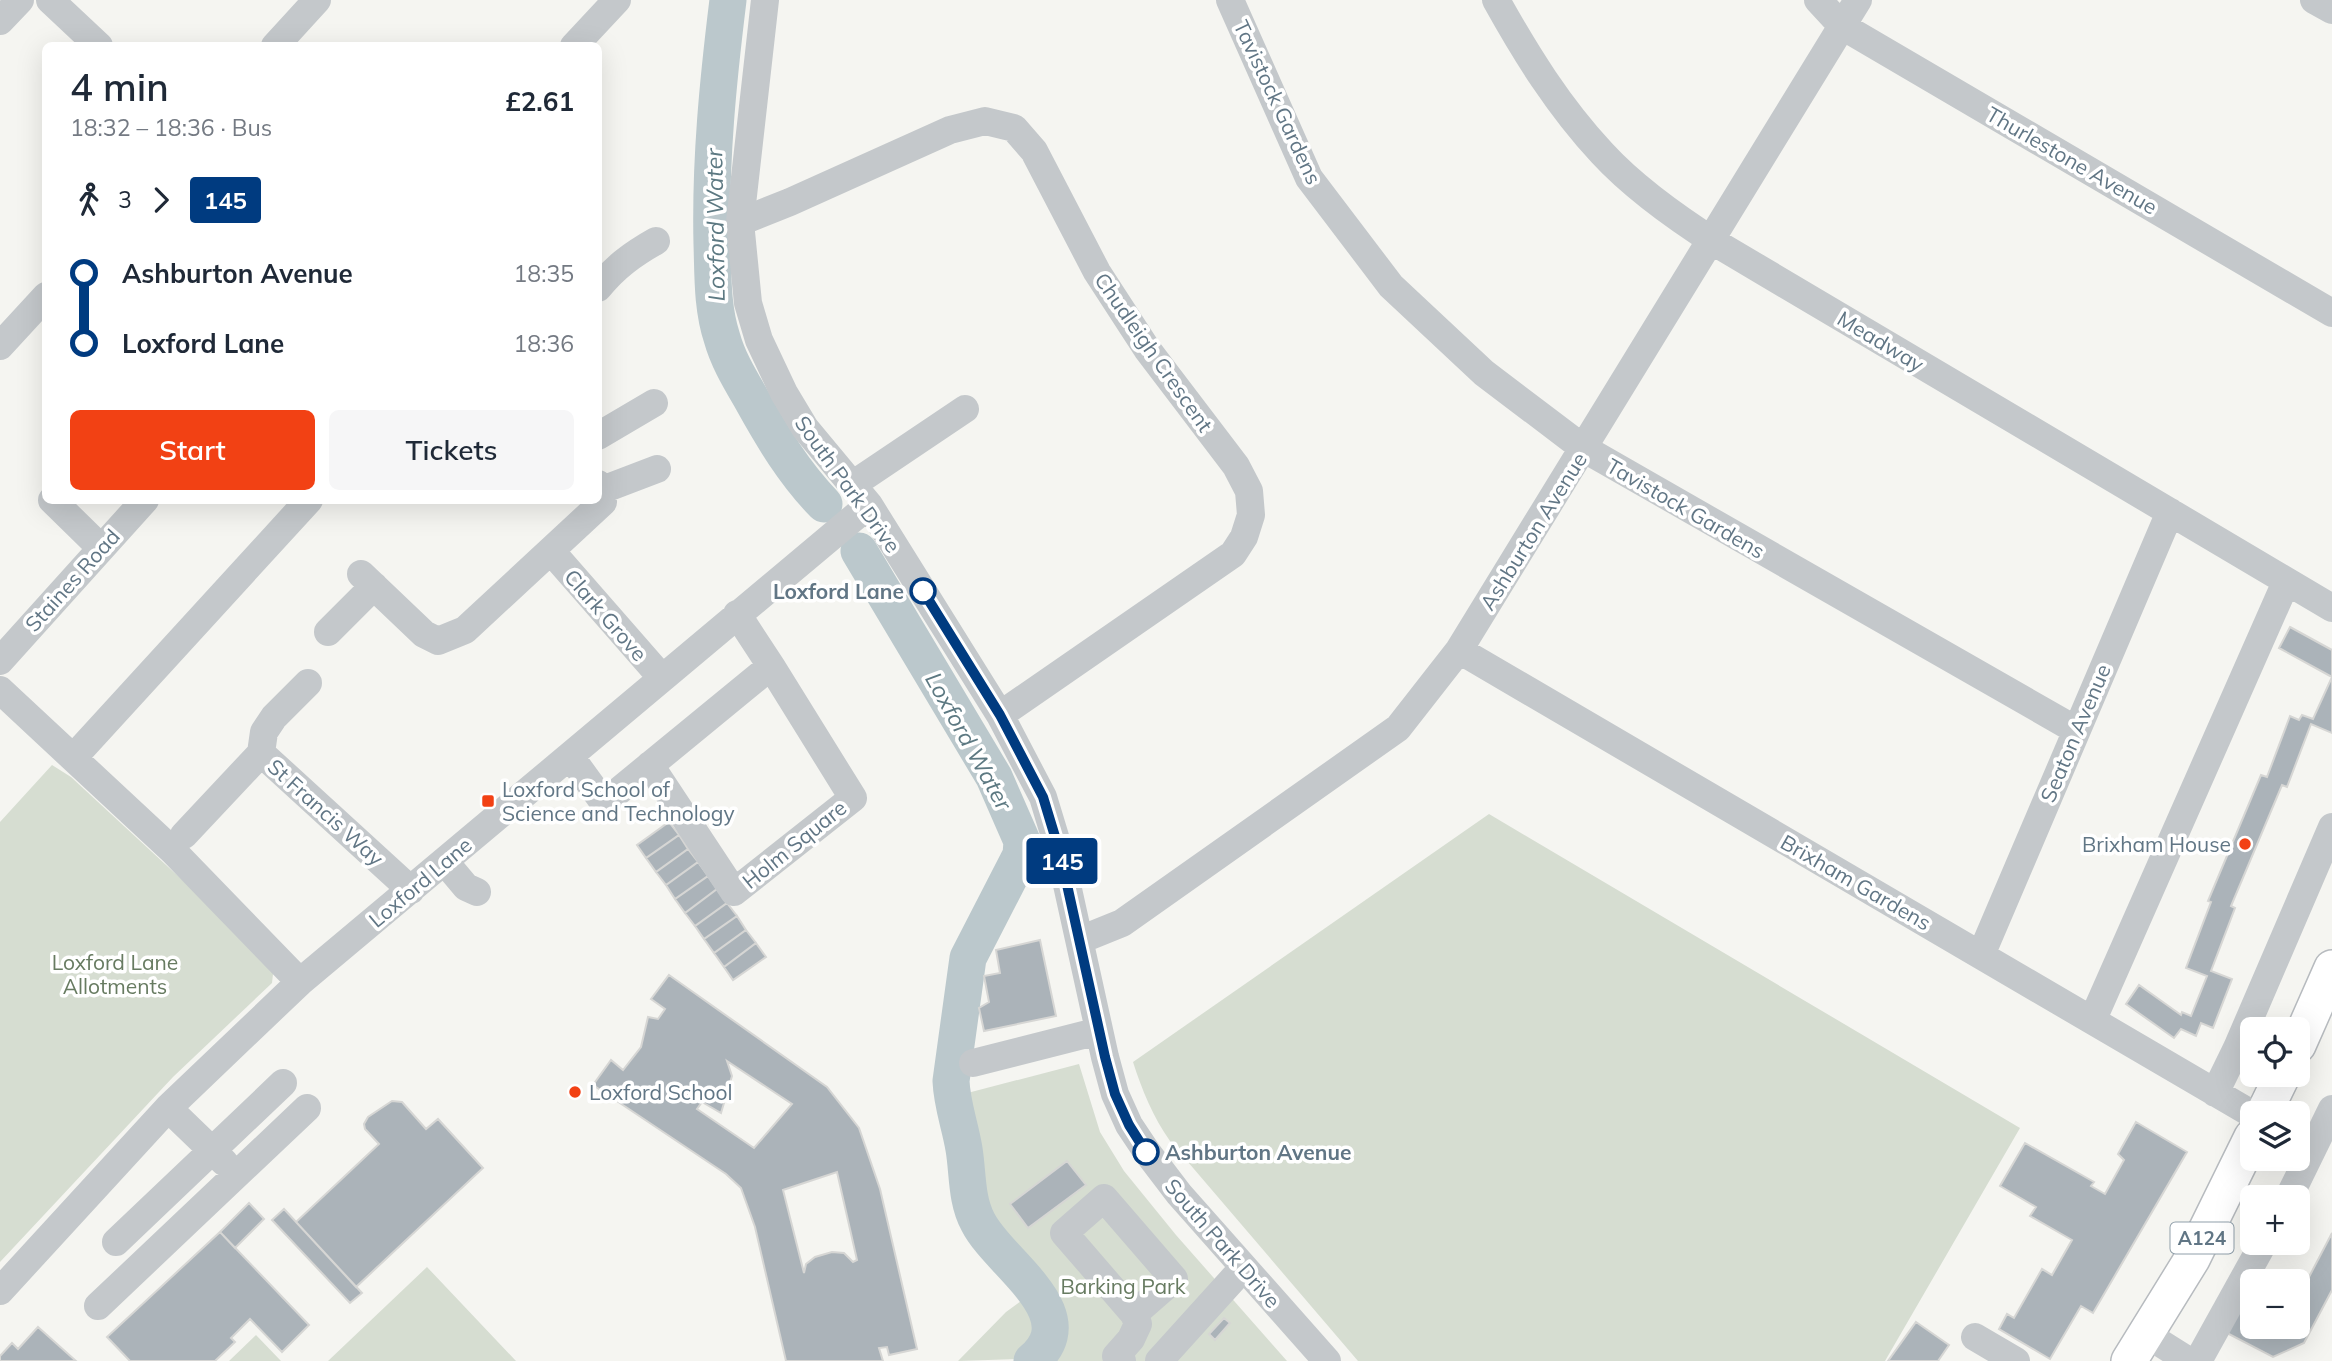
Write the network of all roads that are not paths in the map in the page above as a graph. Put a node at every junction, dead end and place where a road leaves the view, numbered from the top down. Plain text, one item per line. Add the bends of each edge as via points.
1 (20, 0) edge
2 (50, 0) edge
3 (317, 0) edge
4 (617, 0) edge
5 (765, 0) edge
6 (1230, 0) edge
7 (1496, 0) edge
8 (1818, 0) edge
9 (1858, 0) edge
10 (2315, 0) edge
11 (2332, 10) edge
12 (0, 21) edge
13 (1842, 26) junction
14 (95, 42) edge
15 (279, 42) edge
16 (578, 42) edge
17 (740, 222) junction
18 (1712, 240) junction
19 (656, 241) dead end
20 (602, 279) edge
21 (42, 300) edge
22 (2332, 313) edge
23 (0, 346) edge
24 (654, 403) dead end
25 (965, 410) dead end
26 (602, 434) edge
27 (1583, 449) junction
28 (657, 468) dead end
29 (602, 486) edge
30 (861, 495) junction
31 (56, 504) edge
32 (141, 504) edge
33 (305, 504) edge
34 (601, 504) edge
35 (2170, 512) junction
36 (101, 548) junction
37 (551, 551) junction
38 (2286, 582) junction
39 (2332, 608) edge
40 (737, 614) junction
41 (328, 632) dead end
42 (1459, 650) junction
43 (0, 661) edge
44 (771, 666) junction
45 (662, 678) junction
46 (308, 684) dead end
47 (0, 690) edge
48 (1000, 715) junction
49 (2076, 730) junction
50 (261, 753) junction
51 (570, 756) junction
52 (73, 758) junction
53 (650, 765) junction
54 (2332, 827) edge
55 (184, 835) dead end
56 (445, 862) junction
57 (411, 890) junction
58 (477, 892) dead end
59 (1080, 940) junction
60 (1981, 955) junction
61 (2332, 968) edge
62 (300, 982) junction
63 (2310, 1018) edge
64 (2093, 1019) junction
65 (1099, 1031) junction
66 (973, 1063) dead end
67 (283, 1083) dead end
68 (2215, 1093) junction
69 (2240, 1107) edge
70 (168, 1108) junction
71 (307, 1108) dead end
72 (2332, 1109) edge
73 (212, 1150) junction
74 (2240, 1162) edge
75 (237, 1175) junction
76 (2294, 1185) edge
77 (116, 1242) dead end
78 (2257, 1255) edge
79 (1244, 1268) junction
80 (0, 1291) edge
81 (98, 1306) dead end
82 (1134, 1314) dead end
83 (1975, 1337) dead end
84 (2138, 1348) edge
85 (1116, 1359) edge
86 (1159, 1361) edge
87 (1326, 1361) edge
88 (2015, 1361) edge
89 (2189, 1361) edge
90 (2198, 1361) edge

1 - 12 street
2 - 14 street
3 - 15 street
4 - 16 street
5 - 17 street, South Park Drive
6 - 27 street, Tavistock Gardens via 1309,178 1391,286 1484,373
7 - 18 street, Meadway via 1531,63 1602,154 1652,198
8 - 13 street, Thurlestone Avenue
9 - 13 street, Ashburton Avenue
10 - 11 street
13 - 18 street, Ashburton Avenue
13 - 22 street, Thurlestone Avenue
17 - 30 street, South Park Drive via 748,303 759,340 805,428
17 - 48 street, Chudleigh Crescent via 950,130 985,121 1014,128 1034,151 1097,272 1147,349 1236,466 1249,491 1251,514 1233,554
18 - 27 street, Ashburton Avenue
18 - 35 street, Meadway
19 - 20 street
21 - 23 street
24 - 26 street
25 - 30 street, Loxford Lane
27 - 42 street, Ashburton Avenue
27 - 49 street, Tavistock Gardens
28 - 29 street
30 - 40 street, Loxford Lane via 840,528
30 - 48 street, South Park Drive
31 - 36 street
32 - 36 street, Staines Road
33 - 52 street
34 - 37 street
35 - 38 street, Meadway
35 - 49 street, Seaton Avenue
36 - 43 street, Staines Road
37 - 41 street via 465,630 438,641 424,634 368,580
37 - 45 street, Clark Grove
38 - 39 street, Meadway
38 - 64 street
40 - 44 street
40 - 45 street, Loxford Lane
42 - 59 street, Ashburton Avenue via 1398,728 1122,923
42 - 60 street, Brixham Gardens
44 - 53 street
44 - 53 street, Holm Square via 853,798 734,892
45 - 51 street, Loxford Lane
46 - 50 street via 274,717 264,732
47 - 52 street
48 - 59 street, South Park Drive via 1043,797
49 - 60 street, Seaton Avenue
50 - 55 street, St Francis Way
50 - 57 street, St Francis Way
51 - 53 street via 604,803
51 - 56 street, Loxford Lane
52 - 62 street via 173,851
54 - 68 street
56 - 57 street, Loxford Lane
56 - 58 street via 466,887
57 - 62 street, Loxford Lane
59 - 65 street, South Park Drive
60 - 64 street, Brixham Gardens
61 - 63 main road
62 - 70 street, Loxford Lane
64 - 68 street, Brixham Gardens
65 - 66 street
65 - 79 street, South Park Drive via 1115,1094 1129,1125 1179,1194
67 - 73 street
68 - 69 street, Brixham Gardens
70 - 73 street
70 - 80 street, Loxford Lane
71 - 75 street
72 - 76 street
73 - 75 street
73 - 77 street
74 - 84 main road, A124 via 2192,1259
75 - 81 street
78 - 90 street
79 - 86 street
79 - 87 street, South Park Drive
82 - 85 street via 1138,1324
83 - 88 street
84 - 89 street

